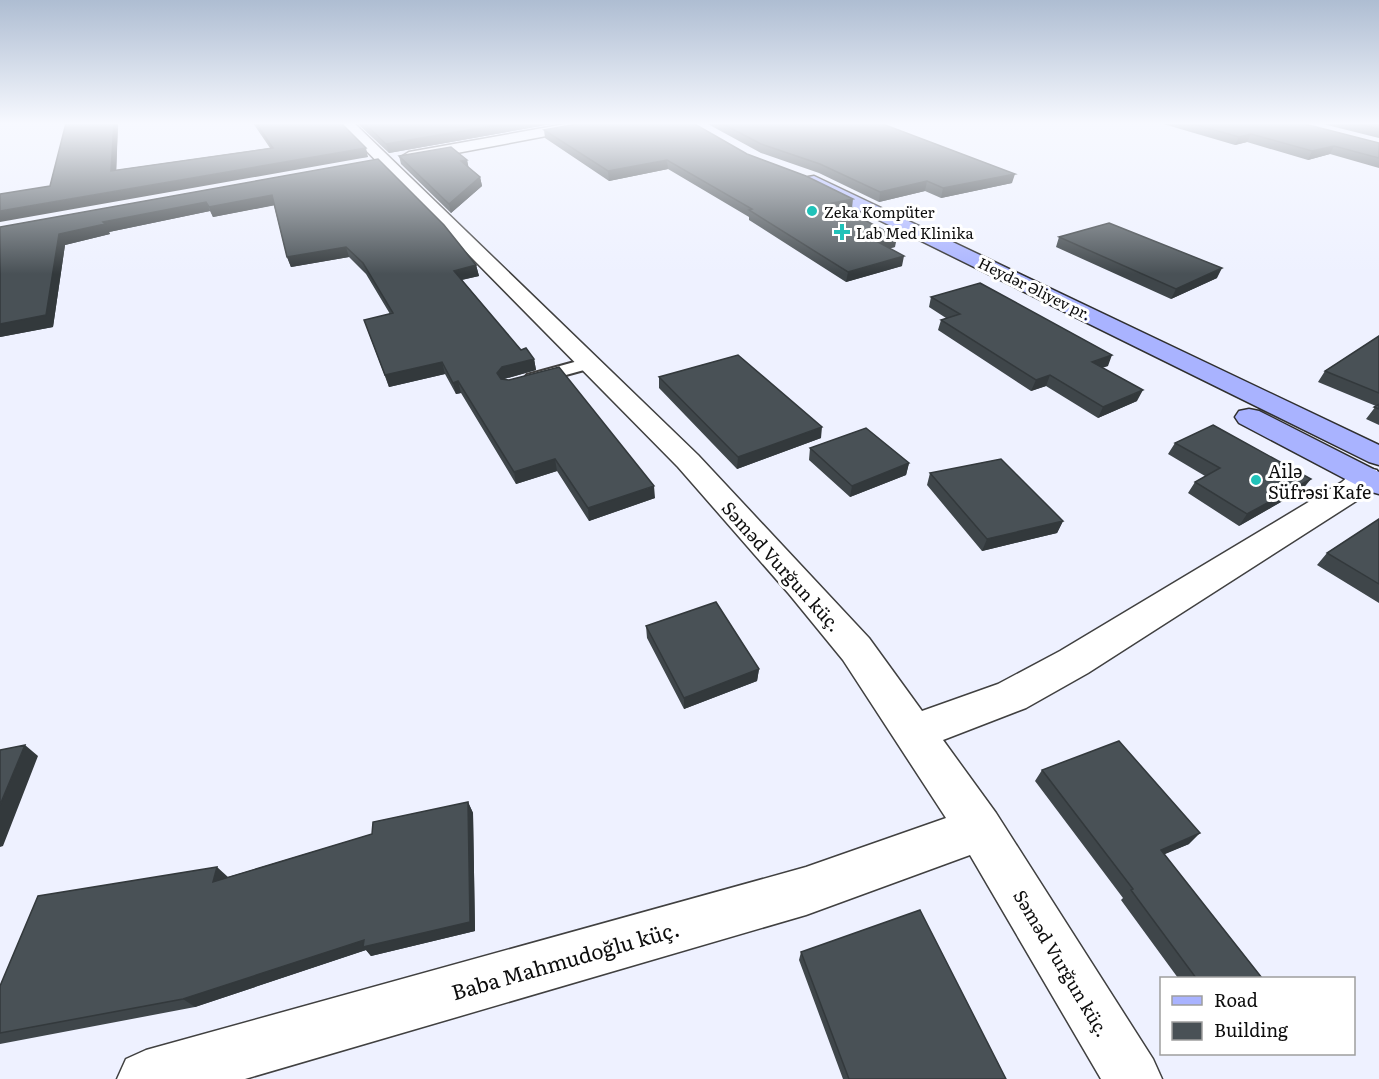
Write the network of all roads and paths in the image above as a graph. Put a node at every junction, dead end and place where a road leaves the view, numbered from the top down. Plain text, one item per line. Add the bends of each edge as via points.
1 (385, 173) edge
2 (790, 176) edge
3 (589, 363) junction
4 (522, 382) edge
5 (1374, 472) edge
6 (914, 732) junction
7 (980, 829) junction
8 (146, 1079) edge
9 (1132, 1079) edge

1 - 3 street, Səməd Vurğun küç.
2 - 5 main road
3 - 4 lane
3 - 6 street, Səməd Vurğun küç. via 688,461 801,585 856,649
5 - 6 street via 1353,489 1074,662 1012,696
6 - 7 street, Səməd Vurğun küç.
7 - 8 street, Baba Mahmudoğlu küç. via 806,891
7 - 9 street, Səməd Vurğun küç.

